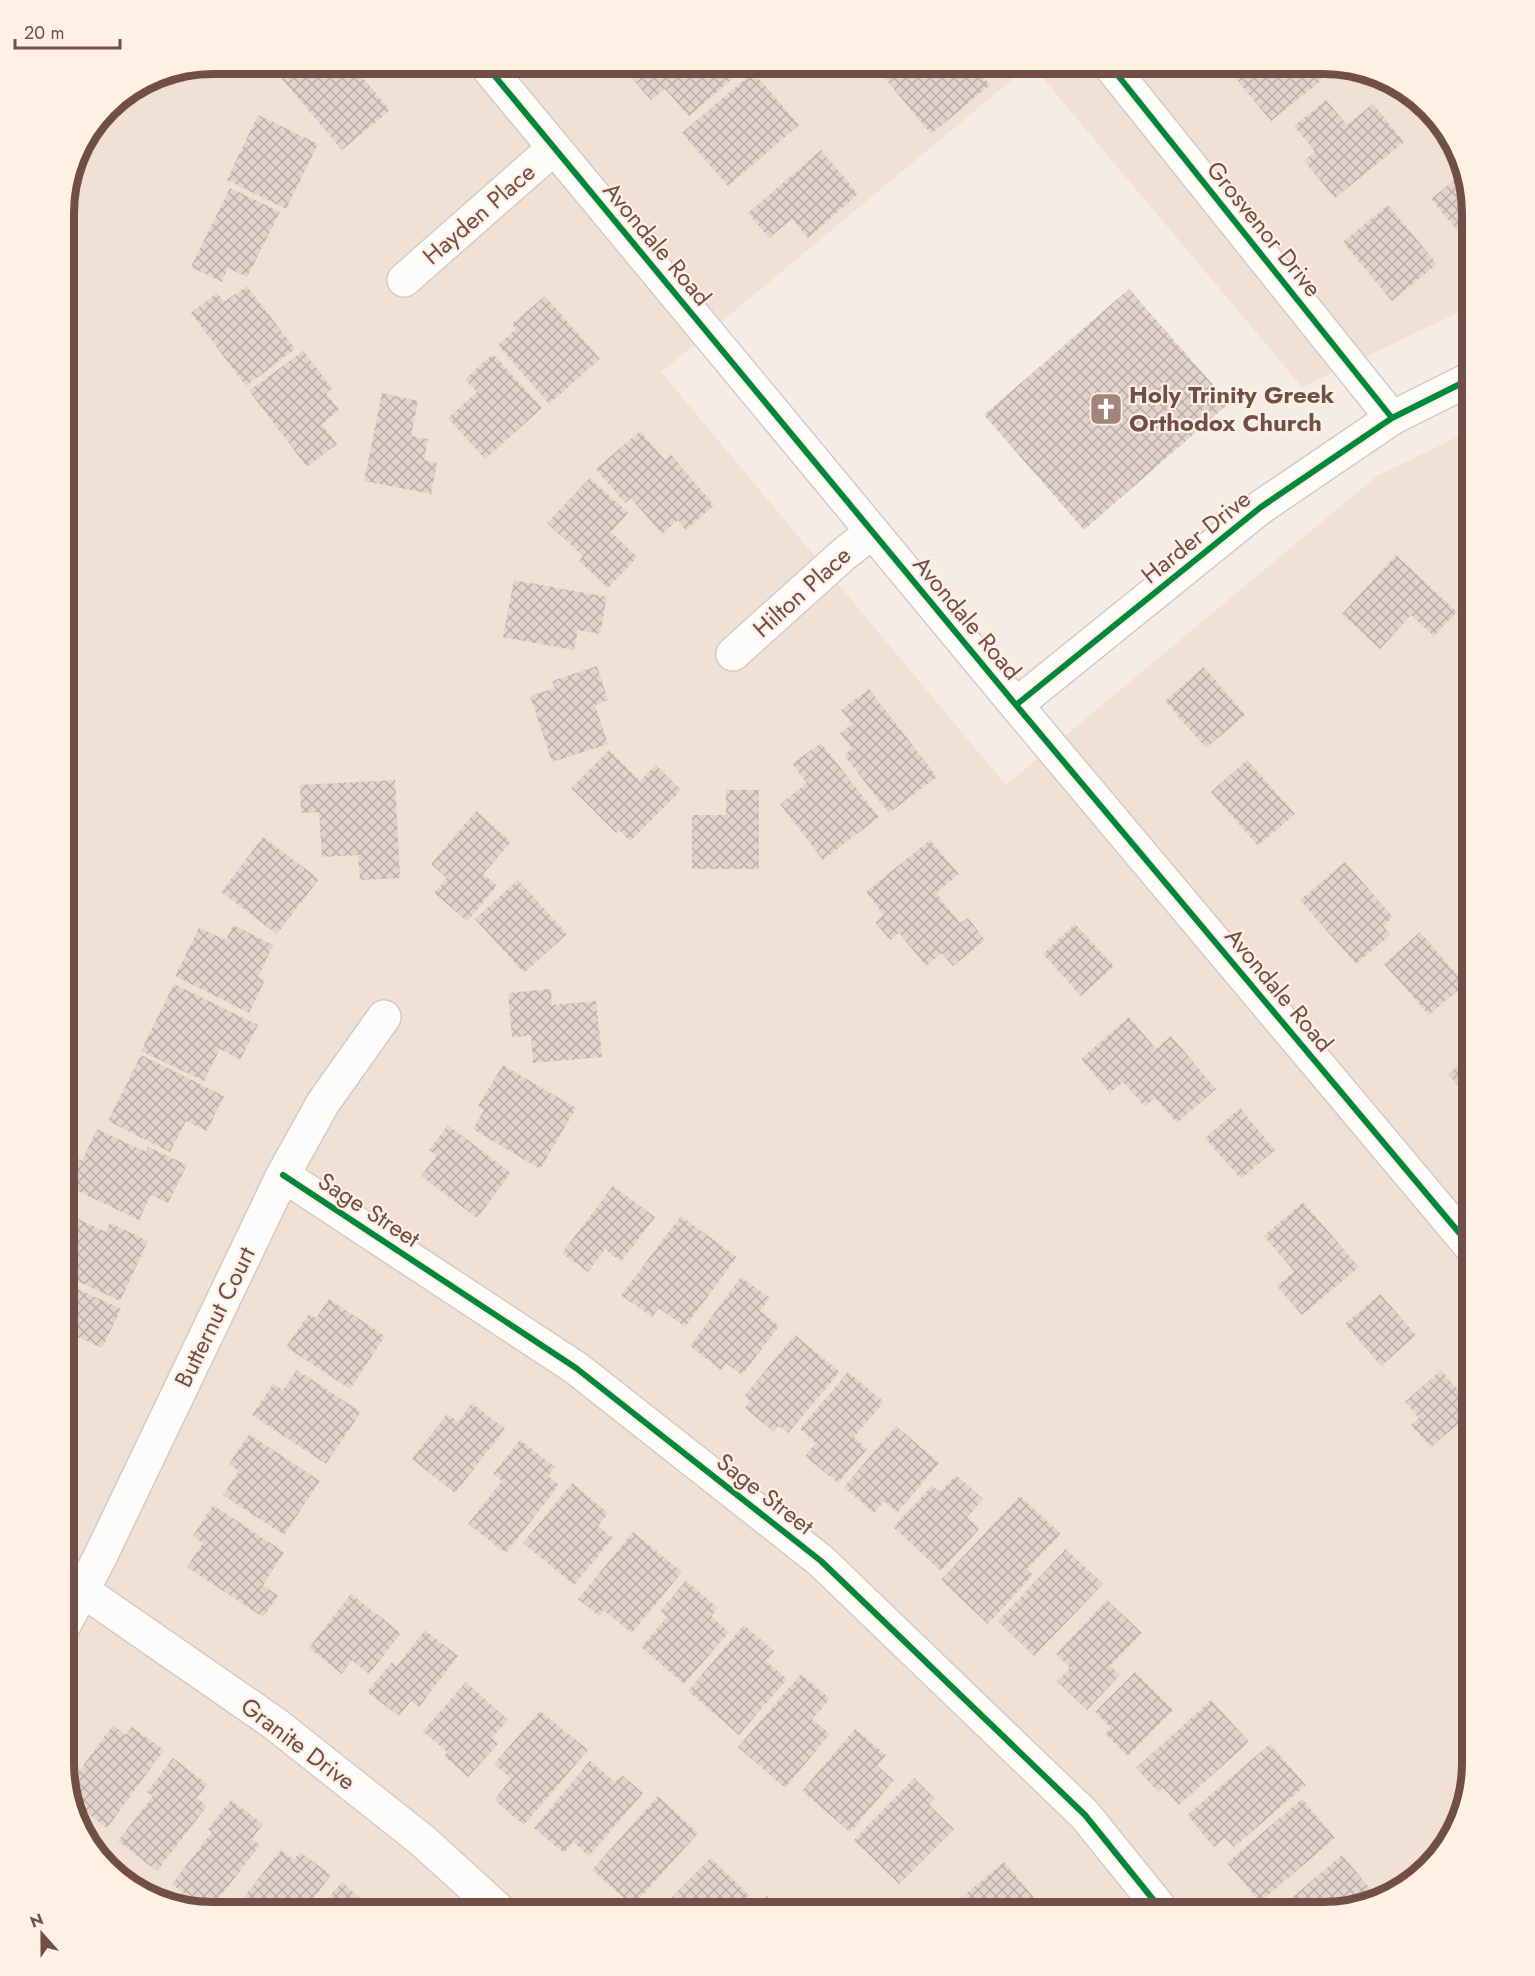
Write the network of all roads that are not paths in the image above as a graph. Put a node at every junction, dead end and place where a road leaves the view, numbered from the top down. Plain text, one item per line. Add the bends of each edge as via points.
1 (493, 74) edge
2 (1117, 74) edge
3 (554, 148) junction
4 (404, 280) dead end
5 (1462, 383) edge
6 (1392, 418) junction
7 (872, 532) junction
8 (733, 654) dead end
9 (1016, 705) junction
10 (384, 1017) dead end
11 (284, 1175) junction
12 (1462, 1236) edge
13 (82, 1590) junction
14 (74, 1606) edge
15 (490, 1902) edge
16 (1155, 1902) edge

1 - 3 street, Avondale Road
2 - 6 street, Grosvenor Drive
3 - 4 street, Hayden Place
3 - 7 street, Avondale Road
5 - 6 street, Harder Drive
6 - 9 street, Harder Drive via 1261,507
7 - 8 street, Hilton Place
7 - 9 street, Avondale Road
9 - 12 street, Avondale Road
10 - 11 street, Butternut Court via 323,1103
11 - 13 street, Butternut Court
11 - 16 street, Sage Street via 576,1368 821,1561 1085,1815
13 - 14 street, Butternut Court
13 - 15 street, Granite Drive via 274,1723 423,1841

